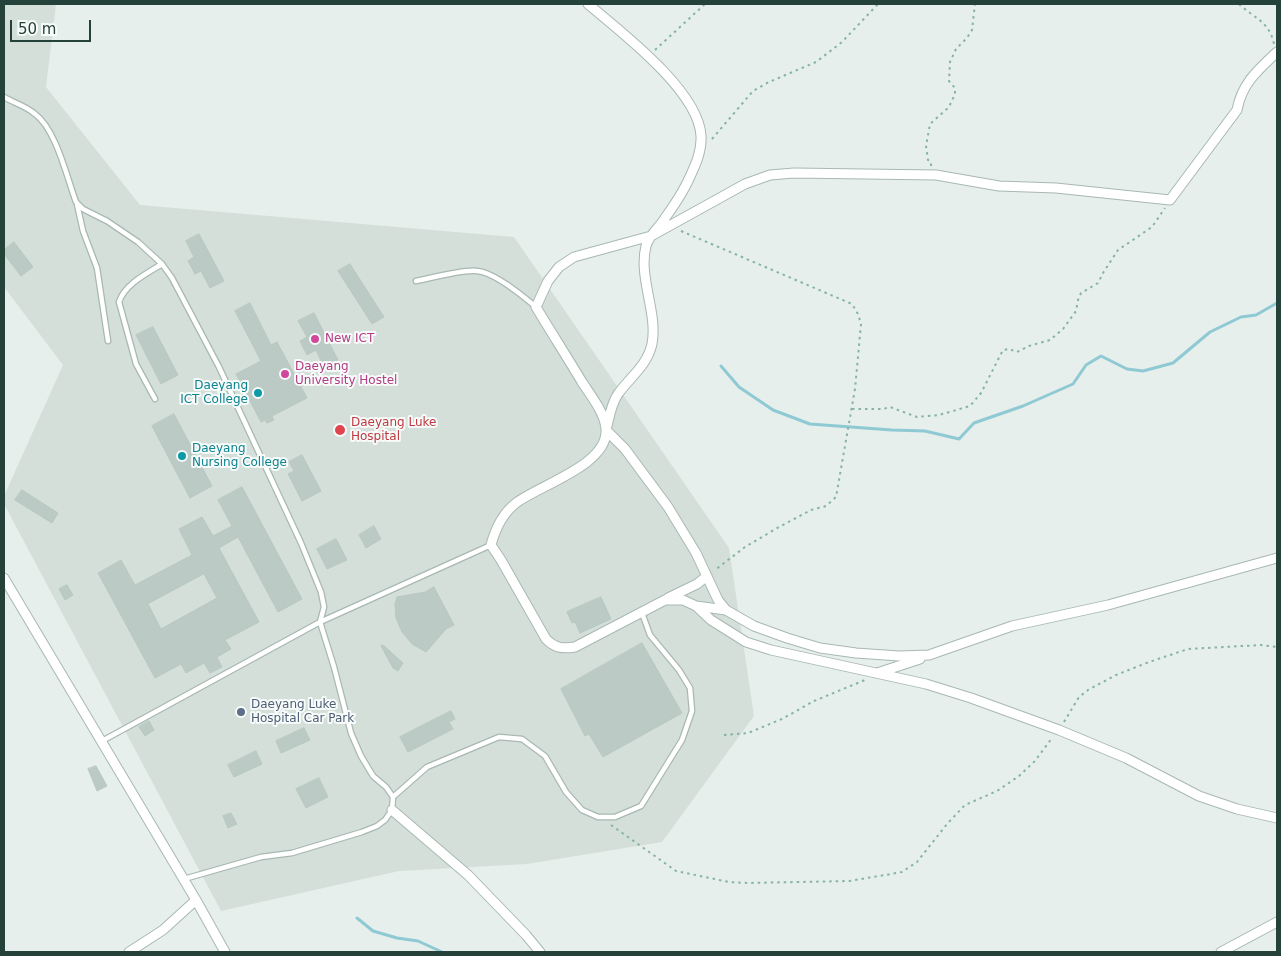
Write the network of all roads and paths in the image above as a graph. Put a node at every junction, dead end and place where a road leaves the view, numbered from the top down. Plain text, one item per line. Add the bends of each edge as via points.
1 (588, 4) edge
2 (705, 4) edge
3 (878, 4) edge
4 (974, 4) edge
5 (1239, 4) edge
6 (1276, 53) edge
7 (649, 56) junction
8 (4, 97) edge
9 (700, 150) junction
10 (928, 174) junction
11 (1170, 200) junction
12 (76, 202) junction
13 (670, 226) junction
14 (651, 236) junction
15 (162, 264) junction
16 (416, 280) dead end
17 (536, 307) junction
18 (108, 340) dead end
19 (155, 398) dead end
20 (852, 409) junction
21 (606, 430) junction
22 (490, 545) junction
23 (1277, 558) edge
24 (707, 576) junction
25 (4, 578) edge
26 (665, 600) junction
27 (696, 606) junction
28 (726, 610) junction
29 (642, 611) junction
30 (320, 622) junction
31 (1277, 647) edge
32 (929, 655) junction
33 (877, 673) junction
34 (1059, 730) junction
35 (724, 735) dead end
36 (100, 741) junction
37 (393, 797) junction
38 (392, 810) junction
39 (598, 817) junction
40 (1277, 818) edge
41 (184, 879) junction
42 (196, 900) junction
43 (1277, 922) edge
44 (129, 952) edge
45 (224, 952) edge
46 (540, 952) edge
47 (1221, 952) edge

1 - 7 street
2 - 7 path
3 - 9 path via 842,42 816,62 753,91
4 - 10 path via 972,30 950,62 949,81 955,88 955,94 949,107 928,129 926,152 931,162
5 - 6 path via 1271,32
6 - 11 street via 1244,86 1237,110
7 - 9 street via 689,103 698,120
8 - 12 lane via 28,108 44,123 55,142
9 - 14 street via 685,186
10 - 11 street via 999,186 1056,188
10 - 13 street via 770,175 745,184
11 - 20 path via 1152,227 1118,250 1098,283 1081,293 1076,311 1056,335 1017,352 1003,350 981,394 970,406 936,416 916,417 890,407
12 - 15 lane via 122,230
12 - 18 lane via 97,268
13 - 14 street
13 - 20 path via 852,304 860,324
14 - 17 street via 574,257 559,267 548,281
14 - 21 street via 646,246 645,262 652,343 646,361 618,394
15 - 19 lane via 129,287 119,302 136,364
15 - 30 lane via 219,367 301,543 321,592 324,607
16 - 17 lane via 474,270 485,272
17 - 21 street via 600,410
20 - 24 path via 836,497 826,506 811,510 745,547
21 - 22 street via 604,444 597,455 514,504 494,533
21 - 24 street via 625,449 668,507
22 - 29 street via 553,646 575,648
22 - 30 lane
23 - 32 street via 1108,605 1012,626
24 - 26 street
24 - 28 street
25 - 36 street
26 - 27 street via 683,600
26 - 29 street
27 - 28 street
27 - 33 street via 711,620 746,642
28 - 32 street via 754,626 820,648 899,656
29 - 39 lane via 650,635 690,688 692,711 682,740 641,806 615,817
30 - 36 lane
30 - 37 lane via 351,733 373,776
31 - 34 path via 1188,649 1149,662 1116,675 1079,697
32 - 33 street
33 - 34 street via 971,698
33 - 35 path via 757,730
34 - 39 path via 1019,776 997,791 966,805 917,862 902,872 849,881 729,882 676,871
34 - 40 street via 1126,758 1200,796
36 - 41 street
37 - 38 lane
37 - 39 lane via 427,767 499,737 522,738 545,756 566,792 582,810
38 - 41 lane via 377,826 362,832
38 - 46 street via 468,875
41 - 42 street
42 - 44 street via 163,930
42 - 45 street
43 - 47 street

